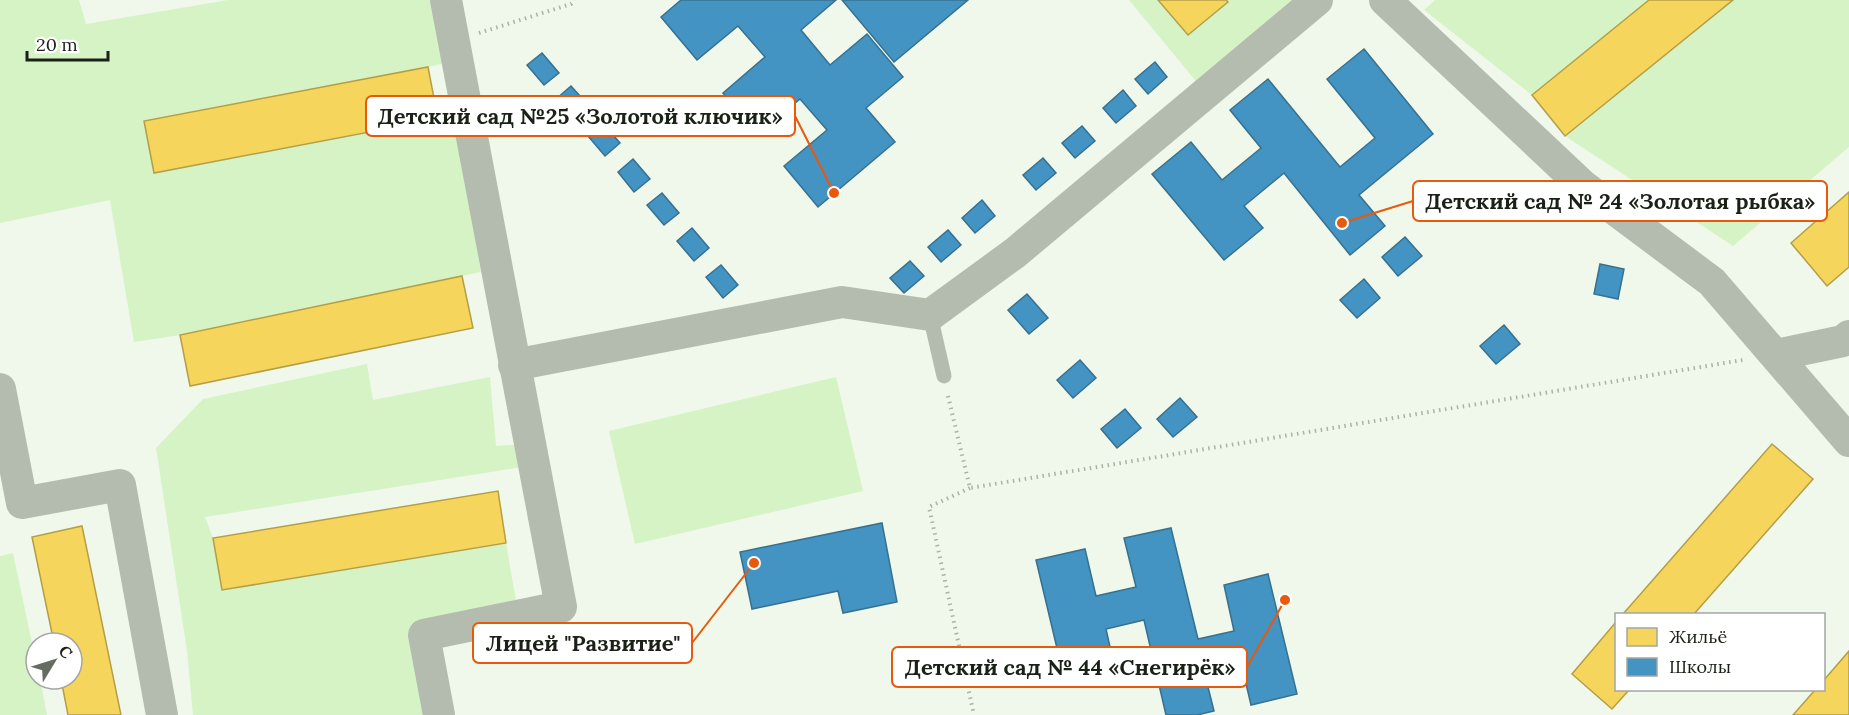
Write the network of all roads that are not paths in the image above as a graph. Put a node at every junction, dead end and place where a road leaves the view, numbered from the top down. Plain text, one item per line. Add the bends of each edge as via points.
1 (446, 0) edge
2 (1317, 0) edge
3 (1385, 0) edge
4 (930, 315) junction
5 (1849, 336) edge
6 (1776, 355) junction
7 (514, 365) junction
8 (944, 376) road end
9 (0, 389) edge
10 (1849, 441) edge
11 (162, 715) edge
12 (439, 715) edge

1 - 7 street
2 - 4 street via 1015,253
3 - 6 street via 1582,185 1712,282
4 - 7 street via 842,302
4 - 8 lane
5 - 6 street via 1843,341
6 - 10 street
7 - 12 street via 561,607 424,635
9 - 11 street via 21,503 120,485

